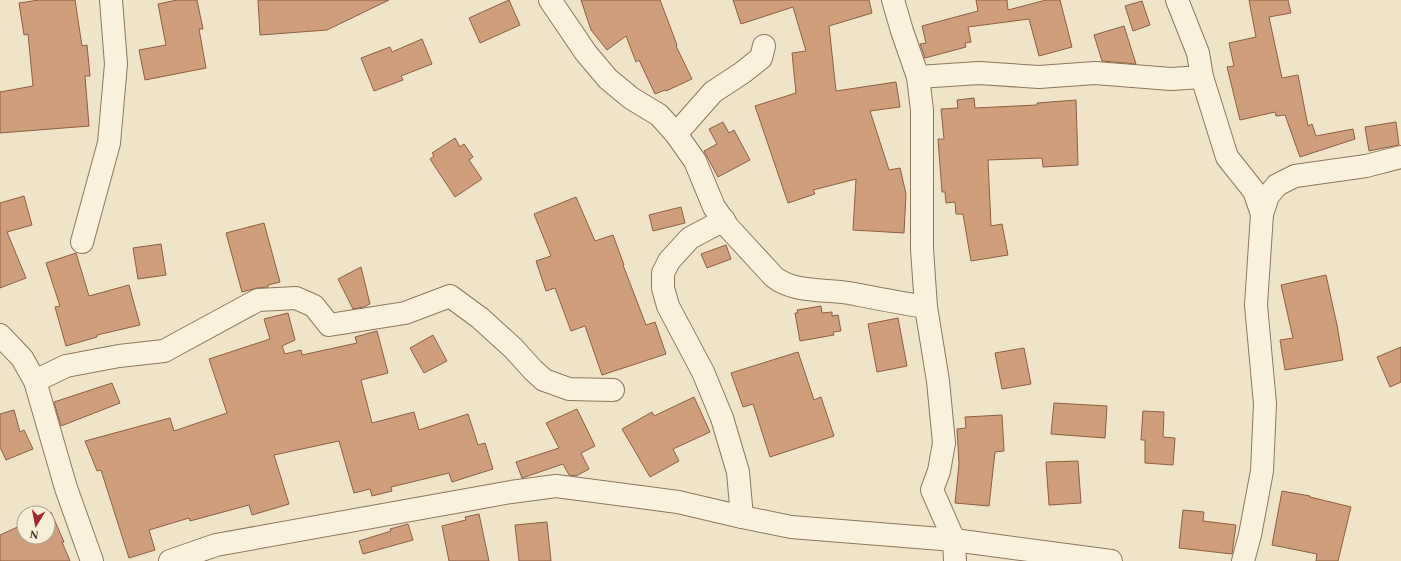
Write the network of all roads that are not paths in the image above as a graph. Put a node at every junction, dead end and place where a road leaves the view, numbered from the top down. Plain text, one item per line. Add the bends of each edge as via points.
1 (111, 0) edge
2 (550, 0) edge
3 (893, 0) edge
4 (1177, 0) edge
5 (764, 46) dead end
6 (918, 77) junction
7 (1202, 78) junction
8 (676, 134) junction
9 (1401, 157) edge
10 (1262, 214) junction
11 (724, 220) junction
12 (82, 242) dead end
13 (926, 307) junction
14 (0, 335) edge
15 (35, 381) junction
16 (613, 390) dead end
17 (742, 517) junction
18 (954, 540) junction
19 (220, 553) edge
20 (92, 561) edge
21 (170, 561) edge
22 (955, 561) edge
23 (1111, 561) edge
24 (1243, 561) edge

1 - 12 street via 116,64 109,143
2 - 8 street via 586,53 608,79 631,98 659,115
3 - 6 street
4 - 7 street via 1198,53
5 - 8 street via 761,58 714,92
6 - 7 street via 979,73 1039,77 1095,73
6 - 13 street via 922,110 922,249
7 - 10 street via 1227,157 1254,191
8 - 11 street via 695,161 714,206
9 - 10 street via 1366,166 1295,176 1277,185 1268,196
10 - 24 street via 1256,305 1265,404 1262,463
11 - 13 street via 774,278 782,283
11 - 17 street via 690,238 663,273 663,288 668,306 703,372 722,418 738,472
13 - 18 street via 938,381 944,443 939,471 932,490
14 - 15 street via 22,358
15 - 16 street via 66,366 164,351 258,300 296,298 314,306 329,325 405,312 450,296 480,318 544,380 569,390
15 - 20 street via 66,488
17 - 18 street via 791,527
17 - 19 street via 678,502 556,486 511,492
18 - 22 street
18 - 23 street
19 - 21 street

